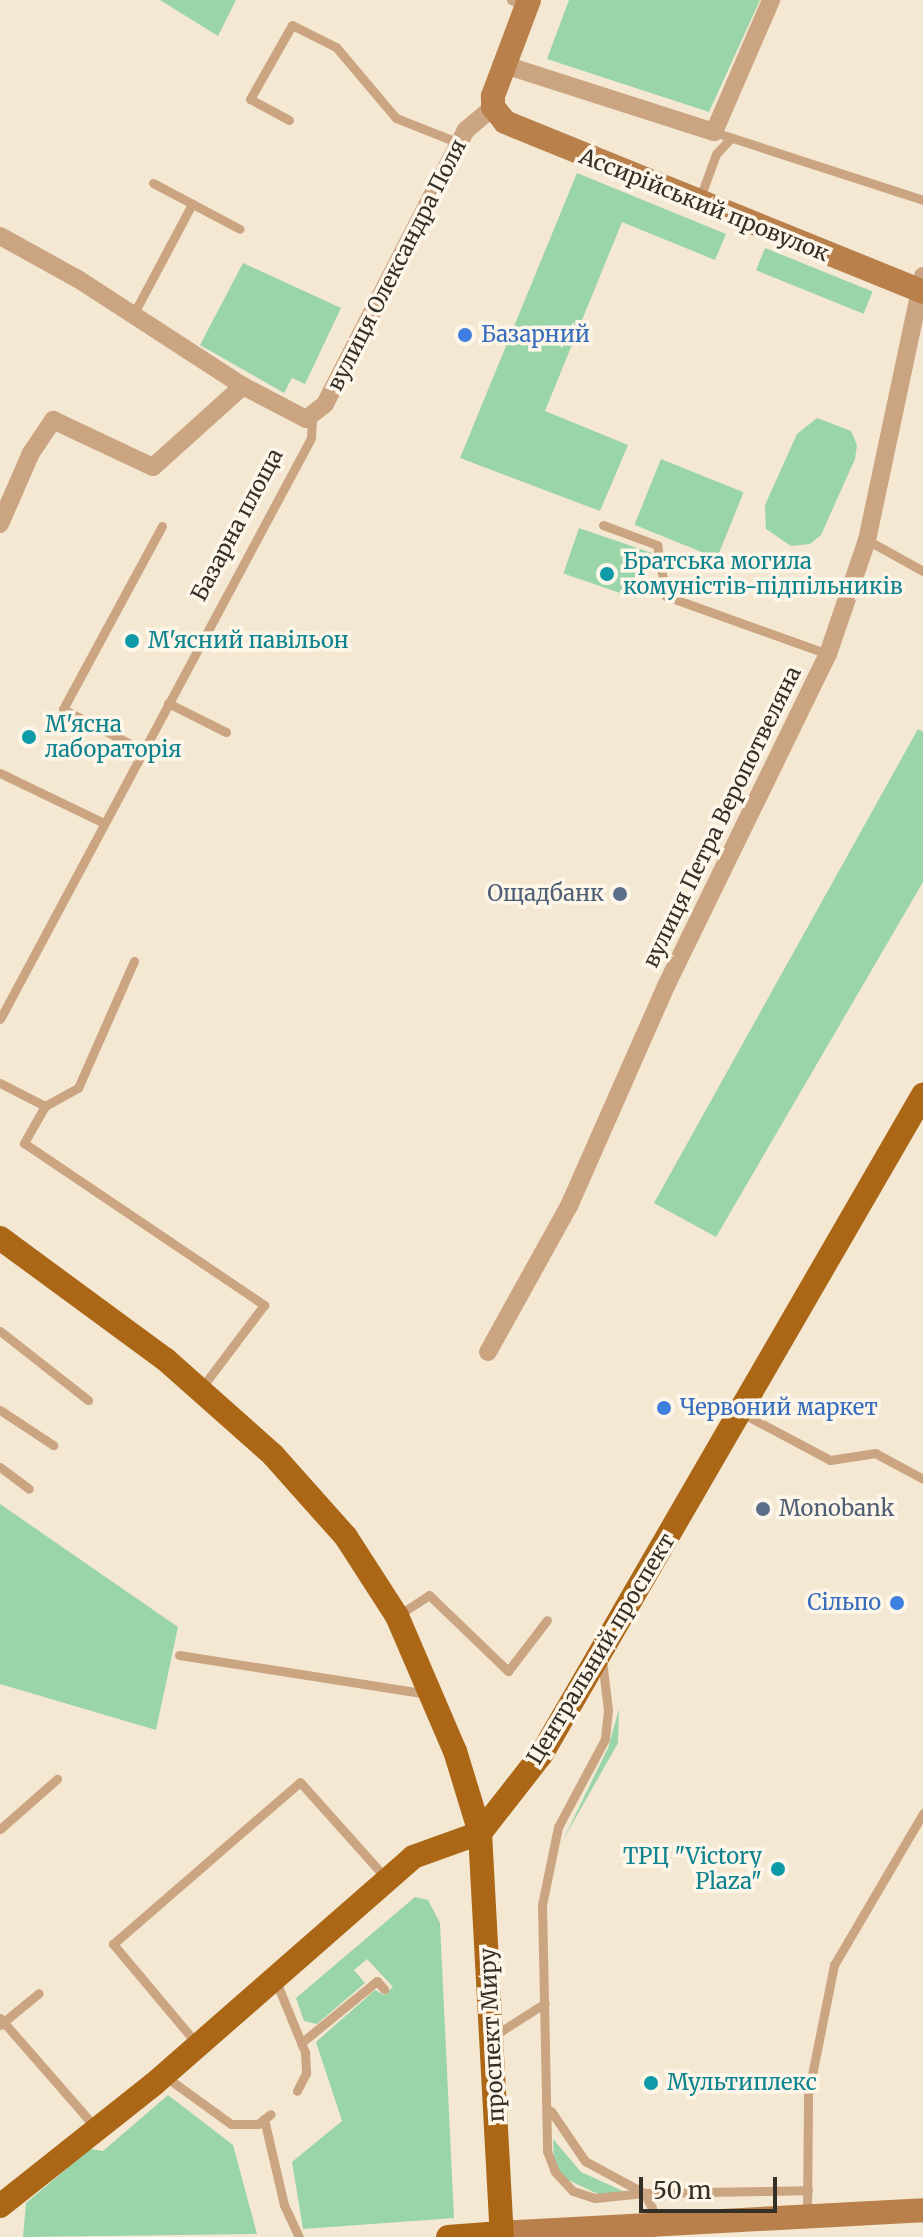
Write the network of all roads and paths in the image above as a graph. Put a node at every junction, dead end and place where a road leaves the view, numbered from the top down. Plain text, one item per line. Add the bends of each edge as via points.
1 (771, 0) edge
2 (522, 2) edge
3 (502, 64) junction
4 (493, 107) junction
5 (289, 120) dead end
6 (723, 135) junction
7 (459, 143) junction
8 (153, 183) dead end
9 (923, 200) edge
10 (698, 202) junction
11 (192, 204) junction
12 (240, 229) dead end
13 (0, 236) edge
14 (922, 286) edge
15 (133, 315) junction
16 (243, 386) junction
17 (312, 416) junction
18 (0, 524) edge
19 (603, 525) dead end
20 (162, 526) dead end
21 (867, 540) junction
22 (923, 571) edge
23 (828, 654) junction
24 (168, 703) junction
25 (226, 732) dead end
26 (144, 751) junction
27 (0, 773) edge
28 (102, 822) junction
29 (134, 961) dead end
30 (0, 1019) edge
31 (0, 1083) edge
32 (923, 1095) edge
33 (45, 1106) junction
34 (0, 1238) edge
35 (0, 1331) edge
36 (488, 1352) dead end
37 (200, 1390) junction
38 (88, 1400) dead end
39 (0, 1410) edge
40 (740, 1412) junction
41 (53, 1445) dead end
42 (0, 1467) edge
43 (923, 1479) edge
44 (29, 1489) dead end
45 (397, 1616) junction
46 (547, 1620) dead end
47 (601, 1653) junction
48 (179, 1655) dead end
49 (433, 1695) junction
50 (57, 1779) dead end
51 (923, 1813) edge
52 (0, 1829) edge
53 (480, 1833) junction
54 (387, 1880) junction
55 (274, 1978) junction
56 (384, 1989) dead end
57 (39, 1993) dead end
58 (545, 2003) junction
59 (1, 2022) edge
60 (492, 2036) junction
61 (301, 2043) junction
62 (198, 2045) junction
63 (164, 2075) junction
64 (297, 2091) dead end
65 (551, 2111) junction
66 (97, 2129) junction
67 (808, 2190) junction
68 (644, 2193) junction
69 (0, 2206) edge
70 (923, 2210) edge
71 (807, 2217) junction
72 (652, 2230) edge
73 (502, 2235) edge
74 (299, 2237) edge
75 (448, 2237) edge

1 - 6 street
2 - 3 street
3 - 4 street
3 - 6 street
4 - 7 street, вулиця Олександра Поля
4 - 10 street, Ассирійський провулок via 518,130
5 - 7 lane via 250,99 292,25 336,47 396,118
6 - 9 lane
6 - 10 lane
7 - 17 street, вулиця Олександра Поля via 330,395
8 - 11 lane
10 - 14 street, Ассирійський провулок
11 - 12 lane
11 - 15 lane
13 - 15 street
14 - 21 street, вулиця Петра Веропотвеляна
15 - 16 street
16 - 17 street via 292,414
16 - 18 street via 153,467 53,420 31,453
17 - 24 lane, Базарна площа via 311,438
19 - 23 lane via 657,545 666,596
20 - 26 lane via 63,709
21 - 22 lane
21 - 23 street, вулиця Петра Веропотвеляна
23 - 36 street, вулиця Петра Веропотвеляна via 666,986 569,1206
24 - 25 lane
24 - 26 lane, Базарна площа
26 - 28 lane, Базарна площа
27 - 28 lane
28 - 30 lane, Базарна площа
29 - 33 lane via 78,1088
31 - 33 lane
32 - 40 main road, Центральний проспект
33 - 37 lane via 24,1143 264,1305
34 - 37 main road, проспект Миру via 87,1298
35 - 38 lane
37 - 45 main road, проспект Миру via 311,1494
39 - 41 lane
40 - 43 lane via 830,1460 875,1453
40 - 47 main road, Центральний проспект
42 - 44 lane
45 - 46 lane via 429,1595 508,1671
45 - 49 main road, проспект Миру
47 - 53 main road, Центральний проспект via 541,1755
47 - 58 lane via 608,1710 605,1739 558,1827 546,1879
48 - 49 lane
49 - 53 main road, проспект Миру
50 - 52 lane
51 - 67 lane via 834,1965 808,2095
53 - 54 main road via 413,1857
53 - 60 main road, проспект Миру
54 - 55 main road
54 - 62 lane via 300,1782 113,1944
55 - 61 lane
55 - 62 main road
56 - 61 lane via 377,1981
57 - 59 lane
58 - 60 lane
58 - 65 lane
59 - 66 lane
60 - 73 main road, проспект Миру
61 - 64 lane via 306,2073
62 - 63 main road
63 - 66 main road
63 - 74 lane via 223,2120 245,2126 267,2116 284,2205
65 - 68 lane via 585,2161
65 - 68 lane via 547,2151 565,2186 595,2198
66 - 69 main road
67 - 68 lane
67 - 71 lane
68 - 72 lane via 652,2208
70 - 71 street
71 - 72 street
72 - 73 street
73 - 75 main road

